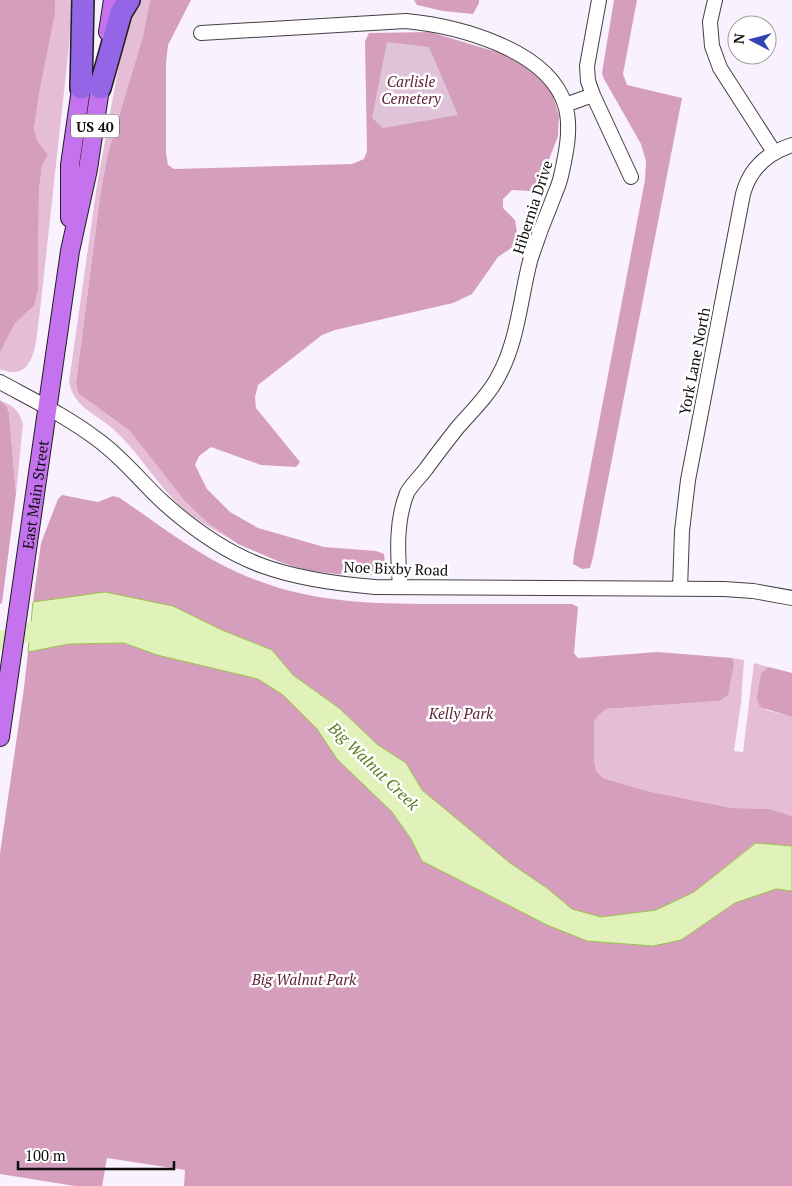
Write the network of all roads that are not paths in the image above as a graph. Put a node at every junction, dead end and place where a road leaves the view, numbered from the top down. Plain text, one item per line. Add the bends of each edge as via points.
1 (83, 0) edge
2 (94, 0) edge
3 (113, 0) edge
4 (129, 0) edge
5 (598, 0) edge
6 (715, 0) edge
7 (201, 33) dead end
8 (91, 88) junction
9 (593, 95) junction
10 (565, 105) junction
11 (792, 145) edge
12 (774, 152) junction
13 (631, 177) dead end
14 (0, 382) edge
15 (48, 408) junction
16 (400, 587) junction
17 (680, 589) junction
18 (792, 598) edge
19 (0, 737) edge

1 - 8 highway
2 - 8 main road, East Main Street / US 40
3 - 8 main road, East Main Street / US 40
4 - 8 highway
5 - 9 street via 587,66
6 - 12 street via 710,22 712,46 720,68
7 - 10 street, Hibernia Drive via 406,21 431,24 457,30 527,58 551,79
8 - 15 main road, East Main Street / US 40 via 88,169 70,251
9 - 10 street
9 - 13 street
10 - 16 street, Hibernia Drive via 567,137 561,179 530,262 507,360 488,394 408,492 399,533
11 - 12 street
12 - 17 street, York Lane North via 754,170 743,194 688,480
14 - 15 street, Noe Bixby Road
15 - 16 street, Noe Bixby Road via 100,441 187,522 246,558 271,569 323,581
15 - 19 main road, East Main Street / US 40
16 - 17 street, Noe Bixby Road
17 - 18 street, Noe Bixby Road via 752,591

